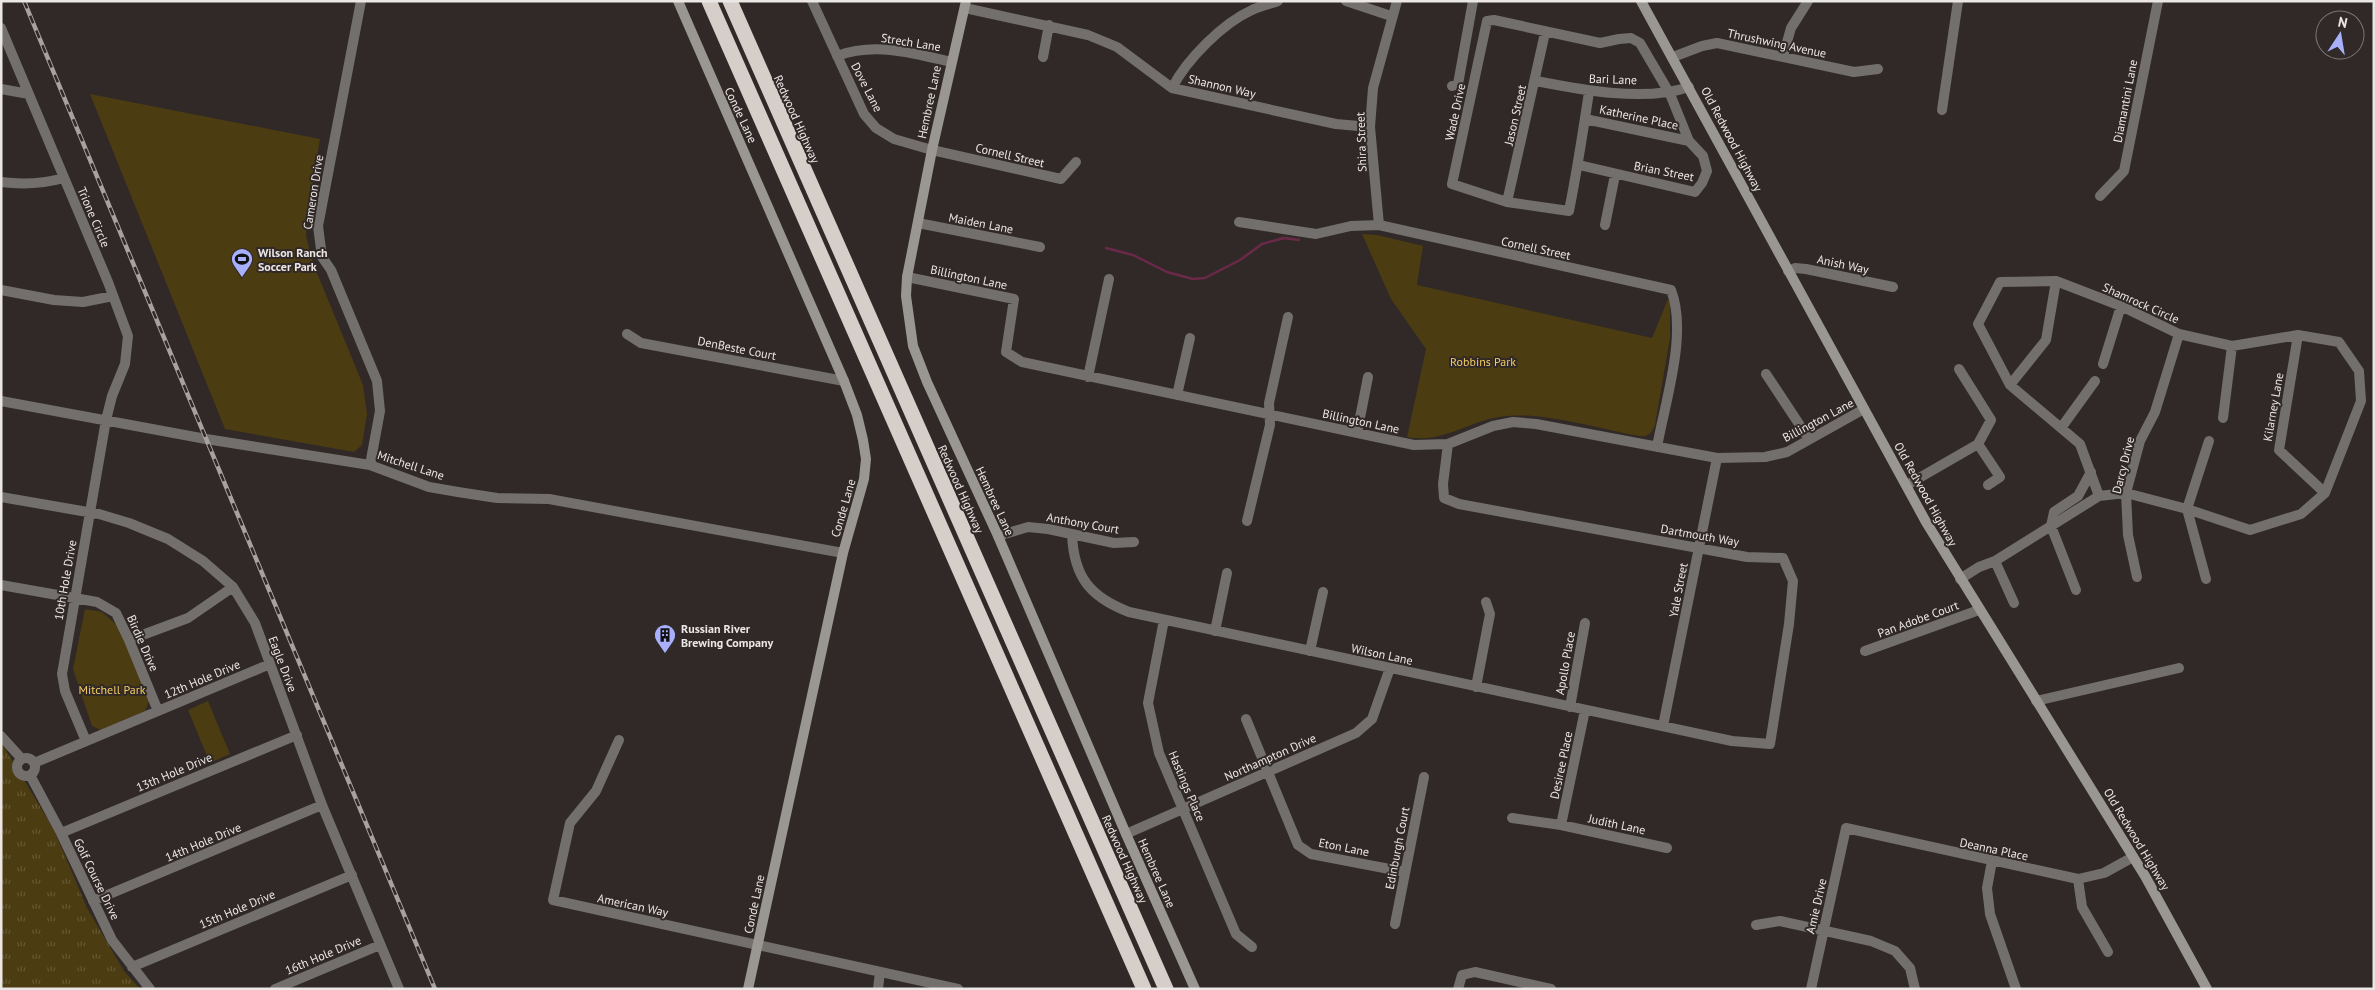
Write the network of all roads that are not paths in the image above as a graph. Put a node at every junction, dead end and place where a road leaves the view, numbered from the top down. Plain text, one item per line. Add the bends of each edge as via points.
1 (361, 1) edge
2 (678, 1) edge
3 (708, 1) edge
4 (730, 1) edge
5 (812, 1) edge
6 (1278, 1) edge
7 (1346, 1) edge
8 (1396, 1) edge
9 (1473, 1) edge
10 (1641, 1) edge
11 (1808, 1) edge
12 (1958, 1) edge
13 (2158, 1) edge
14 (965, 4) edge
15 (1251, 5) edge
16 (1391, 16) junction
17 (1049, 25) junction
18 (1, 28) edge
19 (1545, 33) junction
20 (837, 56) junction
21 (1783, 56) junction
22 (1043, 57) dead end
23 (1673, 57) junction
24 (951, 62) junction
25 (1878, 70) dead end
26 (1536, 81) junction
27 (1452, 86) dead end
28 (1689, 87) junction
29 (1172, 88) junction
30 (1, 89) edge
31 (1589, 92) junction
32 (29, 94) junction
33 (1670, 94) junction
34 (1942, 110) dead end
35 (1585, 119) junction
36 (1370, 127) junction
37 (1689, 141) junction
38 (932, 150) junction
39 (1076, 162) dead end
40 (1579, 165) junction
41 (1616, 175) junction
42 (64, 178) junction
43 (1, 182) edge
44 (2100, 196) dead end
45 (1507, 202) junction
46 (1239, 222) dead end
47 (918, 223) junction
48 (1379, 225) junction
49 (1605, 225) dead end
50 (1040, 247) dead end
51 (1788, 271) junction
52 (908, 277) junction
53 (1109, 279) dead end
54 (2056, 281) junction
55 (1893, 287) dead end
56 (1, 290) edge
57 (113, 296) junction
58 (2121, 306) junction
59 (1288, 317) dead end
60 (627, 334) dead end
61 (2179, 334) junction
62 (2298, 335) junction
63 (1190, 338) dead end
64 (2232, 346) junction
65 (2103, 364) dead end
66 (1958, 369) dead end
67 (1766, 374) dead end
68 (1088, 377) junction
69 (1368, 377) dead end
70 (844, 381) junction
71 (2095, 381) dead end
72 (2010, 385) junction
73 (1177, 396) junction
74 (1, 401) edge
75 (1864, 409) junction
76 (1269, 415) junction
77 (2223, 418) dead end
78 (106, 420) junction
79 (2061, 428) junction
80 (1357, 433) junction
81 (1810, 439) junction
82 (2209, 441) dead end
83 (1448, 444) junction
84 (1978, 444) junction
85 (1657, 447) junction
86 (1717, 458) junction
87 (370, 465) junction
88 (2091, 472) junction
89 (1907, 485) junction
90 (1988, 485) dead end
91 (2126, 493) junction
92 (2325, 493) junction
93 (2099, 496) junction
94 (1, 497) edge
95 (2187, 508) junction
96 (90, 513) junction
97 (1248, 521) dead end
98 (2050, 526) junction
99 (1072, 535) junction
100 (998, 536) junction
101 (1134, 542) dead end
102 (1699, 548) junction
103 (843, 553) junction
104 (1995, 560) junction
105 (1227, 573) dead end
106 (2137, 576) dead end
107 (1960, 578) junction
108 (2206, 579) dead end
109 (1, 585) edge
110 (233, 587) junction
111 (2076, 590) dead end
112 (1322, 592) dead end
113 (74, 598) junction
114 (1486, 602) dead end
115 (2014, 603) dead end
116 (1979, 610) junction
117 (1164, 620) junction
118 (1585, 623) dead end
119 (1215, 631) junction
120 (129, 640) junction
121 (1865, 651) dead end
122 (1310, 652) junction
123 (270, 664) junction
124 (1390, 668) junction
125 (2179, 668) dead end
126 (1476, 687) junction
127 (2036, 701) junction
128 (1570, 707) junction
129 (1585, 710) junction
130 (158, 711) junction
131 (1246, 719) dead end
132 (1663, 726) junction
133 (297, 735) junction
134 (1, 736) edge
135 (619, 740) dead end
136 (86, 741) junction
137 (1732, 741) joint
138 (21, 758) junction
139 (34, 763) junction
140 (1269, 771) junction
141 (30, 775) junction
142 (1424, 777) dead end
143 (322, 806) junction
144 (1183, 809) junction
145 (1512, 818) dead end
146 (1561, 825) junction
147 (1846, 828) joint
148 (61, 833) junction
149 (1126, 834) junction
150 (1667, 848) dead end
151 (2133, 857) junction
152 (1992, 861) junction
153 (1405, 872) junction
154 (352, 875) junction
155 (2078, 880) junction
156 (93, 901) junction
157 (1395, 924) dead end
158 (1756, 925) dead end
159 (1823, 931) junction
160 (380, 945) junction
161 (758, 945) junction
162 (1252, 947) dead end
163 (2108, 952) dead end
164 (132, 967) junction
165 (880, 972) junction
166 (150, 989) edge
167 (275, 989) edge
168 (399, 989) edge
169 (748, 989) edge
170 (878, 989) edge
171 (958, 989) edge
172 (1144, 989) edge
173 (1166, 989) edge
174 (1195, 989) edge
175 (1458, 989) edge
176 (1549, 989) edge
177 (1811, 989) edge
178 (1915, 989) edge
179 (2016, 989) edge
180 (2207, 989) edge

1 - 87 street, Cameron Drive via 318,226 322,257 331,270 377,381 380,411
2 - 70 street, Conde Lane
3 - 172 highway
4 - 173 highway, Redwood Highway
5 - 20 street, Dove Lane
6 - 15 street
7 - 16 street
8 - 16 street, Shira Street
9 - 27 street via 1458,84
10 - 23 street, Old Redwood Highway
11 - 21 street via 1791,28
12 - 34 street
13 - 44 street, Diamantini Lane via 2124,171
14 - 17 street, Shannon Way
14 - 24 street, Hembree Lane
15 - 29 street via 1185,66
16 - 36 street, Shira Street via 1373,88
17 - 22 street
17 - 29 street, Shannon Way via 1117,47
18 - 32 street, Trione Circle
19 - 26 street, Jason Street
19 - 33 street, Wade Drive via 1600,44 1631,38 1646,50
19 - 45 street, Wade Drive via 1503,20 1487,22 1452,184
20 - 24 street, Strech Lane via 866,49 884,49
20 - 38 street, Dove Lane via 864,114 876,128 894,139
21 - 23 street, Thrushwing Avenue via 1717,43
21 - 25 street, Thrushwing Avenue via 1854,72
23 - 28 street, Old Redwood Highway
24 - 38 street, Hembree Lane
26 - 31 street, Bari Lane
26 - 45 street, Jason Street
28 - 33 street, Bari Lane
28 - 51 street, Old Redwood Highway
29 - 36 street, Shannon Way via 1336,124
30 - 32 street
31 - 33 street, Bari Lane
31 - 35 street, Wade Drive
32 - 42 street, Trione Circle
33 - 37 street, Brian Street
35 - 37 street, Katherine Place
35 - 40 street, Wade Drive
36 - 48 street, Shira Street
37 - 41 street, Brian Street via 1703,156 1707,171 1695,192
38 - 39 street, Cornell Street via 1061,179
38 - 47 street, Hembree Lane
40 - 41 street, Brian Street
40 - 45 street, Wade Drive via 1569,211
41 - 49 street
42 - 43 street via 44,184
42 - 57 street, Trione Circle
46 - 48 street, Cornell Street via 1316,234 1351,226
47 - 50 street, Maiden Lane
47 - 52 street, Hembree Lane
48 - 85 street, Cornell Street via 1671,290 1677,307 1675,342
51 - 55 street, Anish Way via 1801,268
51 - 75 street, Old Redwood Highway
52 - 68 street, Billington Lane via 1014,299 1006,352 1022,362
52 - 100 street, Hembree Lane via 906,296 913,346
53 - 68 street
54 - 58 street, Shamrock Circle
54 - 72 street via 2046,340
54 - 72 street, Shamrock Circle via 2000,282 1978,324
56 - 57 street via 83,302
57 - 78 street, Trione Circle via 128,336 125,364
58 - 61 street, Shamrock Circle
58 - 65 street
59 - 76 street
60 - 70 street, DenBeste Court via 641,343
61 - 64 street, Shamrock Circle
61 - 91 street, Darcy Drive via 2154,412 2140,441
62 - 64 street, Shamrock Circle
62 - 92 street, Kilarney Lane via 2279,450
62 - 92 street, Shamrock Circle via 2340,342 2359,371 2361,401
63 - 73 street
64 - 77 street
66 - 84 street via 1991,420
67 - 81 street
68 - 73 street, Billington Lane
69 - 80 street
70 - 103 street, Conde Lane via 858,415 866,459 864,479
71 - 79 street
72 - 79 street, Shamrock Circle
73 - 76 street, Billington Lane
74 - 78 street, Mitchell Lane
75 - 81 street, Billington Lane
75 - 89 street, Old Redwood Highway
76 - 80 street, Billington Lane
76 - 97 street via 1270,425
78 - 87 street, Mitchell Lane via 206,440
78 - 96 street, 10th Hole Drive
79 - 88 street, Shamrock Circle via 2080,444
80 - 83 street, Billington Lane via 1414,445
81 - 86 street, Billington Lane via 1788,452 1765,457
82 - 95 street
83 - 85 street, Billington Lane via 1493,426 1513,422
83 - 102 street, Dartmouth Way via 1444,498 1459,504
84 - 89 street
84 - 90 street via 2000,477
85 - 86 street, Billington Lane
86 - 102 street, Yale Street
87 - 103 street, Mitchell Lane via 439,489 497,498 548,499
88 - 93 street, Shamrock Circle
88 - 98 street via 2078,496 2054,512
89 - 107 street, Old Redwood Highway
91 - 93 street, Shamrock Circle
91 - 95 street, Shamrock Circle
91 - 106 street, Darcy Drive via 2128,535
92 - 95 street, Shamrock Circle via 2301,514 2250,530
93 - 98 street, Shamrock Circle
94 - 96 street, Eagle Drive
95 - 108 street
96 - 110 street, Eagle Drive via 130,523 168,539
96 - 113 street, 10th Hole Drive
98 - 104 street, Shamrock Circle
98 - 111 street
99 - 100 street, Anthony Court via 1028,528
99 - 101 street, Anthony Court via 1114,543
99 - 117 street, Wilson Lane via 1078,571 1094,593 1110,605
100 - 149 street, Hembree Lane
102 - 132 street, Yale Street
102 - 137 street, Dartmouth Way via 1783,558 1793,581 1770,744
103 - 161 street, Conde Lane
104 - 107 street, Shamrock Circle
104 - 115 street
105 - 119 street
107 - 116 street, Old Redwood Highway
109 - 113 street, Birdie Drive
110 - 120 street via 188,618
110 - 123 street, Eagle Drive via 255,623
112 - 122 street
113 - 120 street, Birdie Drive via 97,602 116,613
113 - 136 street, 10th Hole Drive via 62,674
114 - 126 street via 1490,614
116 - 121 street, Pan Adobe Court
116 - 127 street, Old Redwood Highway
117 - 119 street, Wilson Lane
117 - 144 street, Hastings Place via 1148,703 1159,753
118 - 128 street, Apollo Place
119 - 122 street, Wilson Lane
120 - 130 street, Birdie Drive
122 - 124 street, Wilson Lane
123 - 130 street, 12th Hole Drive
123 - 133 street, Eagle Drive
124 - 126 street, Wilson Lane
124 - 140 street, Northampton Drive via 1372,718 1356,733
125 - 127 street
126 - 128 street, Wilson Lane
127 - 151 street, Old Redwood Highway
128 - 129 street, Wilson Lane
129 - 132 street, Wilson Lane
129 - 146 street, Desiree Place
130 - 136 street, 12th Hole Drive
131 - 140 street, Eton Lane
132 - 137 street, Wilson Lane
133 - 143 street, Eagle Drive
133 - 148 street, 13th Hole Drive
134 - 138 street
135 - 161 street, American Way via 596,791 570,823 553,900
136 - 139 street, 12th Hole Drive
138 - 139 street via 29,758
138 - 141 street via 16,764 17,770 24,776
139 - 141 street via 34,771
140 - 144 street, Northampton Drive
140 - 153 street, Eton Lane via 1298,845 1311,854
141 - 148 street, Golf Course Drive
142 - 153 street, Edinburgh Court
143 - 154 street, Eagle Drive
143 - 156 street, 14th Hole Drive
144 - 149 street, Northampton Drive
144 - 162 street, Hastings Place via 1236,934
145 - 146 street, Judith Lane
146 - 150 street, Judith Lane
147 - 152 street, Deanna Place
147 - 159 street, Amie Drive
148 - 156 street, Golf Course Drive
149 - 174 street, Hembree Lane
151 - 155 street, Deanna Place via 2104,873
151 - 180 street, Old Redwood Highway
152 - 155 street, Deanna Place
152 - 179 street via 1987,888 1990,914
153 - 157 street, Edinburgh Court
154 - 160 street, Eagle Drive
154 - 164 street, 15th Hole Drive
155 - 163 street via 2082,907
156 - 164 street, Golf Course Drive via 112,940
158 - 159 street via 1780,921
159 - 177 street, Amie Drive
159 - 178 street via 1871,941 1894,951 1910,968
160 - 167 street, 16th Hole Drive
160 - 168 street, Eagle Drive
161 - 165 street, American Way
161 - 169 street, Conde Lane
164 - 166 street, Golf Course Drive
165 - 170 street
165 - 171 street, American Way
175 - 176 street via 1462,975 1474,972

